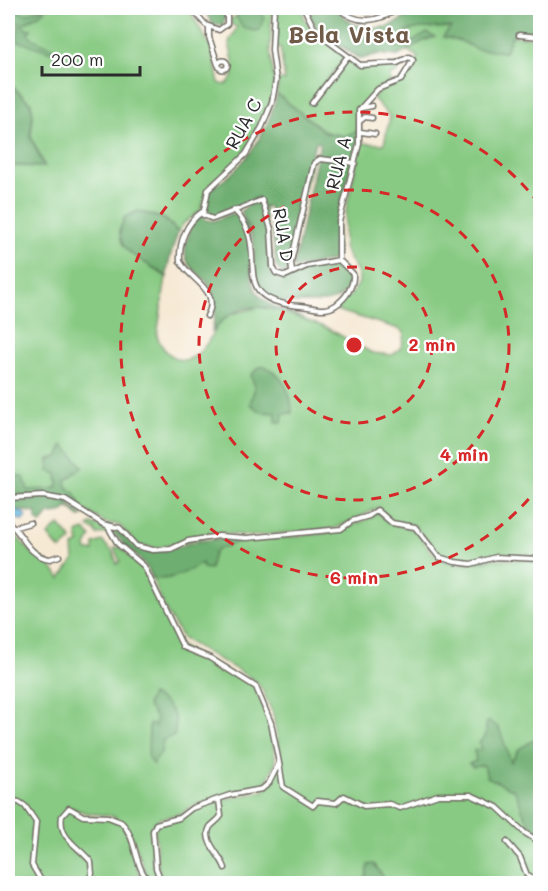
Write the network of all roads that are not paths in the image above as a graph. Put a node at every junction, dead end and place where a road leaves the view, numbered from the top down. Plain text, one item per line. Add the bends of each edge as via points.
1 (191, 8) edge
2 (227, 8) edge
3 (274, 8) edge
4 (304, 8) edge
5 (338, 8) edge
6 (400, 8) edge
7 (209, 27) junction
8 (519, 35) dead end
9 (540, 36) edge
10 (348, 56) junction
11 (218, 64) dead end
12 (312, 103) dead end
13 (372, 106) dead end
14 (359, 110) junction
15 (372, 118) dead end
16 (359, 122) junction
17 (361, 132) junction
18 (375, 134) dead end
19 (355, 163) junction
20 (234, 210) junction
21 (202, 212) junction
22 (339, 260) junction
23 (292, 272) junction
24 (207, 316) dead end
25 (8, 498) edge
26 (8, 522) edge
27 (30, 523) dead end
28 (107, 525) junction
29 (16, 527) junction
30 (59, 556) dead end
31 (540, 559) edge
32 (279, 763) junction
33 (8, 800) edge
34 (219, 800) junction
35 (507, 842) dead end
36 (540, 842) edge
37 (225, 868) dead end
38 (43, 884) edge
39 (85, 884) edge
40 (152, 884) edge
41 (162, 884) edge
42 (539, 884) edge

1 - 7 street
2 - 7 street via 225,28
3 - 21 street, RUA C via 272,50 276,89 272,102 246,154 208,190
4 - 10 street via 316,32
5 - 6 street via 363,21
7 - 11 street
8 - 9 street
10 - 12 street
10 - 14 street via 365,67 413,59 401,80 378,88
13 - 14 street
14 - 16 street, RUA A
15 - 16 street via 365,117
16 - 17 street, RUA A
17 - 18 street
17 - 19 street, RUA A
19 - 22 street, RUA A via 339,222
19 - 23 street via 320,159 314,163
20 - 21 street via 209,220
20 - 22 street, RUA D via 243,220 251,242 254,281 270,302 331,308 353,281 352,271
20 - 23 street, RUA D via 262,200 274,270 282,276
21 - 24 street, RUA C via 190,222 181,245 180,261 208,292
22 - 23 street, RUA D
25 - 28 street via 43,496 64,500
26 - 29 street
27 - 29 street
28 - 31 street via 120,528 140,548 162,550 219,536 247,538 341,529 377,510 392,523 415,527 435,553 448,561 467,564 491,557
28 - 32 street via 118,544 144,566 183,647 210,658 256,687 272,723
29 - 30 street via 20,539 37,554 50,559
32 - 34 street via 264,788
32 - 36 street via 283,787 313,806 317,801 336,803 347,796 364,806 389,804 402,808 434,795 468,794 496,807
33 - 38 street via 25,806 36,822 32,865
34 - 37 street via 220,816 208,834
34 - 41 street via 156,824 156,868
35 - 42 street via 520,857 527,875
39 - 40 street via 93,867 64,835 61,819 67,808 83,816 121,822 134,845 138,868

